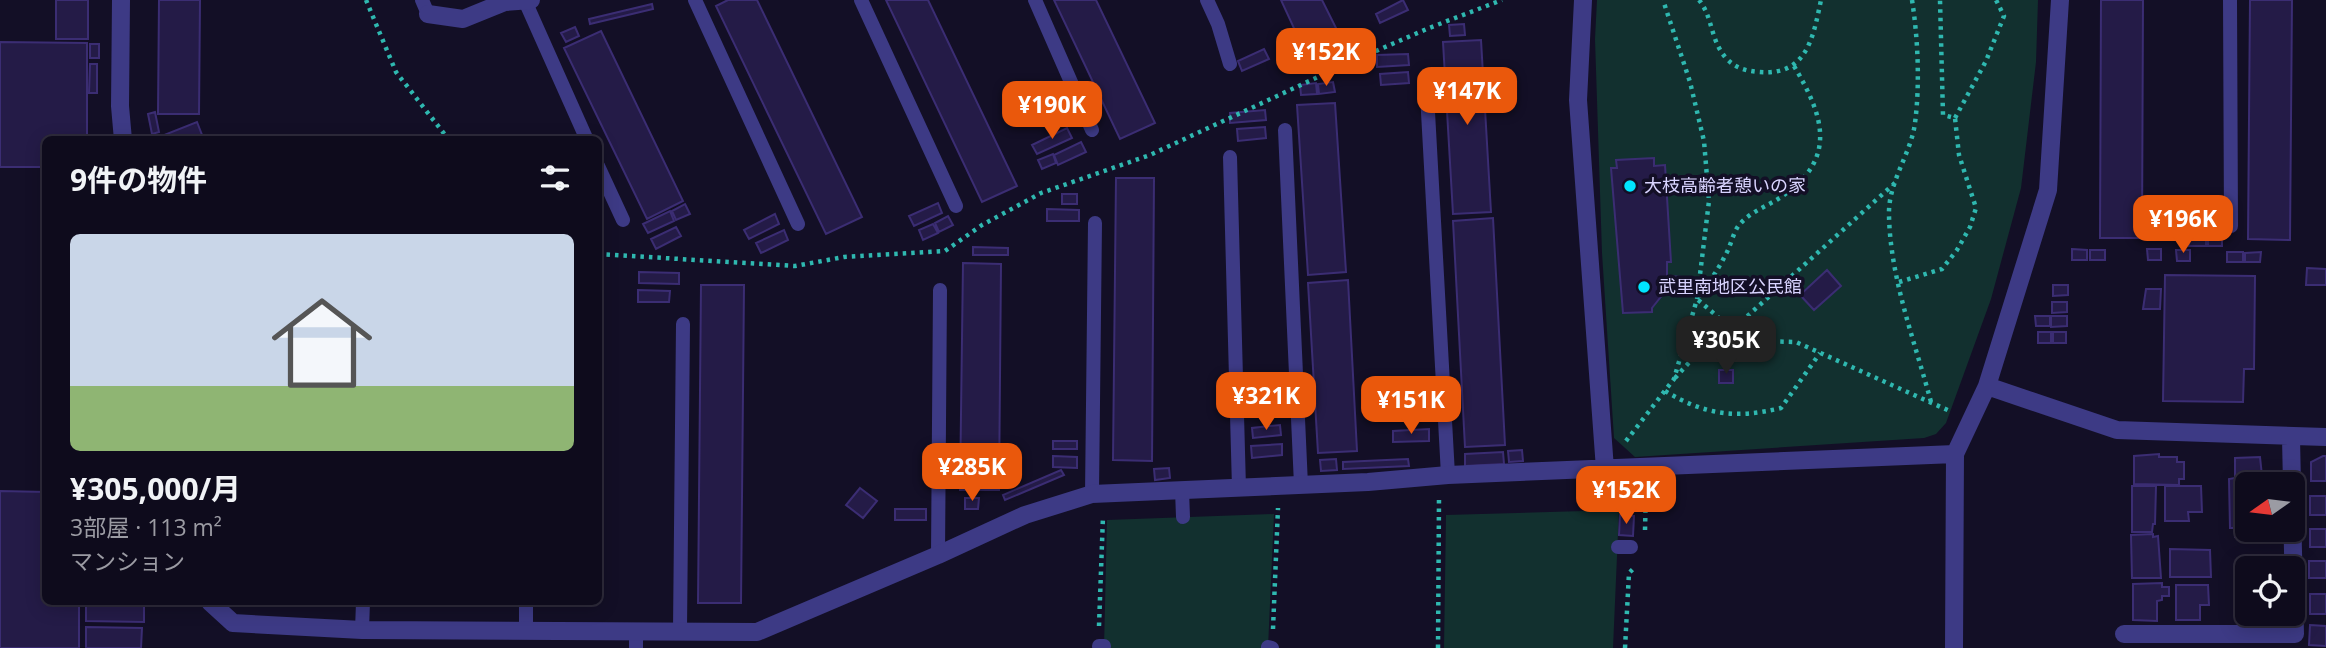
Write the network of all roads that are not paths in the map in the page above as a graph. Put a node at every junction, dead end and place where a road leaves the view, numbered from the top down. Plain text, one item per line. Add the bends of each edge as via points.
1 (121, 0) edge
2 (695, 0) edge
3 (860, 0) edge
4 (1035, 0) edge
5 (1207, 0) edge
6 (1583, 0) edge
7 (2060, 0) edge
8 (2230, 0) edge
9 (528, 1) edge
10 (425, 7) edge
11 (1230, 64) dead end
12 (1427, 94) dead end
13 (1092, 130) dead end
14 (1285, 130) dead end
15 (123, 136) edge
16 (585, 136) edge
17 (1230, 157) dead end
18 (602, 175) edge
19 (956, 206) dead end
20 (623, 220) dead end
21 (1095, 223) dead end
22 (798, 224) dead end
23 (2231, 226) dead end
24 (940, 290) dead end
25 (683, 324) dead end
26 (1987, 386) junction
27 (2326, 437) edge
28 (2291, 438) junction
29 (1955, 454) junction
30 (1605, 469) junction
31 (2292, 472) edge
32 (1444, 475) junction
33 (1301, 485) junction
34 (1239, 488) junction
35 (1182, 491) junction
36 (1098, 494) junction
37 (1183, 517) dead end
38 (2293, 542) edge
39 (938, 555) junction
40 (213, 605) edge
41 (362, 605) edge
42 (526, 605) edge
43 (362, 630) junction
44 (526, 630) junction
45 (680, 630) junction
46 (2124, 634) dead end
47 (636, 640) edge
48 (757, 640) edge
49 (1954, 648) edge

1 - 15 street
2 - 22 lane
3 - 19 lane
4 - 13 lane
5 - 11 lane
6 - 30 street via 1578,100
7 - 26 street via 2048,190
8 - 23 lane
9 - 10 street via 505,2 463,19
9 - 16 lane
12 - 32 lane
14 - 33 lane
17 - 34 lane
18 - 20 lane
21 - 36 lane
24 - 39 lane
25 - 45 lane
26 - 28 street via 2117,430
26 - 29 street
27 - 28 street
28 - 31 street
29 - 30 street
29 - 49 street
30 - 32 street
32 - 33 street
33 - 34 street
34 - 35 street
35 - 36 street
35 - 37 lane
36 - 39 street via 1025,515
38 - 46 street via 2295,634
39 - 48 street
40 - 43 street via 233,623
41 - 43 lane
42 - 44 lane
43 - 44 street
44 - 47 street
45 - 47 street
45 - 48 street

